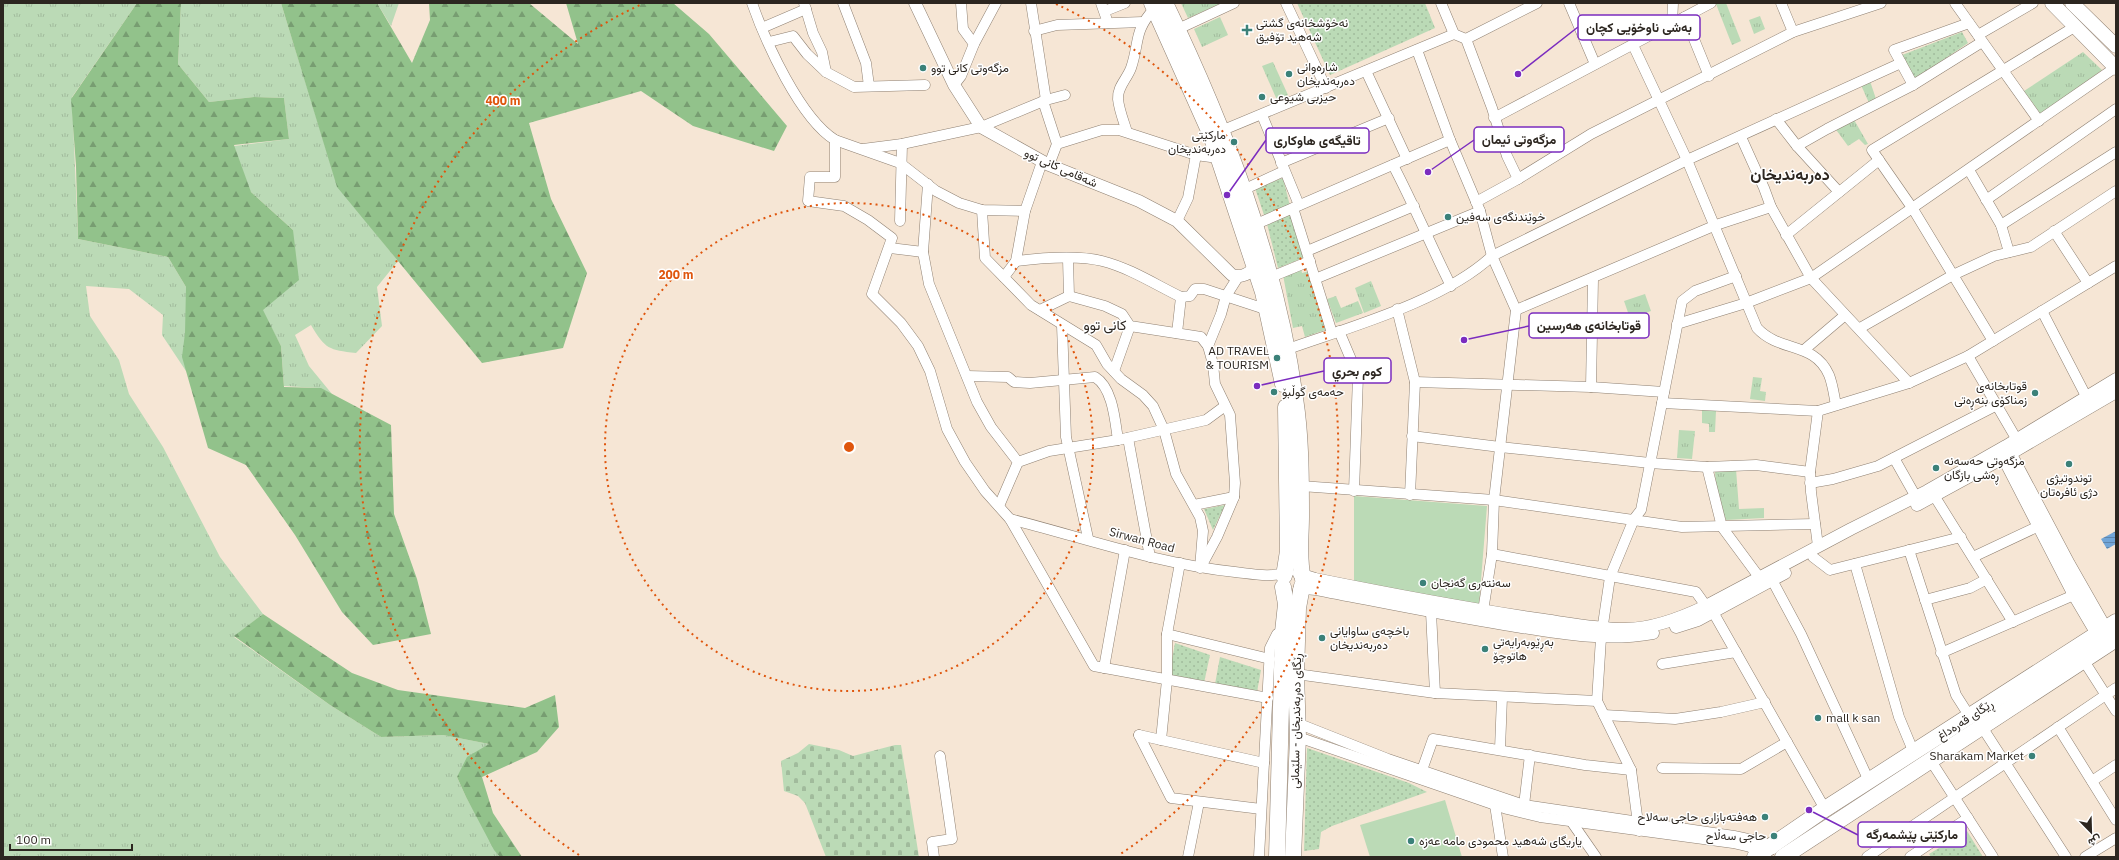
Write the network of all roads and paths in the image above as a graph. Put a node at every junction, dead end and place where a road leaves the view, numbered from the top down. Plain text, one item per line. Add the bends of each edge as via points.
1 (752, 3) edge
2 (843, 3) edge
3 (915, 3) edge
4 (961, 3) edge
5 (996, 3) edge
6 (1031, 3) edge
7 (1125, 3) edge
8 (1234, 3) edge
9 (1286, 3) edge
10 (1441, 3) edge
11 (1537, 3) edge
12 (1569, 3) edge
13 (1673, 3) edge
14 (1711, 3) edge
15 (1781, 3) edge
16 (1881, 3) edge
17 (1956, 3) edge
18 (2033, 3) edge
19 (2052, 3) edge
20 (2074, 4) edge
21 (1157, 5) edge
22 (805, 6) edge
23 (1103, 7) edge
24 (1685, 17) junction
25 (1143, 22) junction
26 (1969, 23) junction
27 (1108, 24) junction
28 (1672, 24) junction
29 (2076, 26) junction
30 (762, 28) junction
31 (1178, 29) junction
32 (1034, 31) junction
33 (1793, 32) junction
34 (1454, 34) junction
35 (1466, 39) junction
36 (1980, 39) junction
37 (769, 42) junction
38 (974, 44) junction
39 (1633, 45) junction
40 (2116, 46) edge
41 (1417, 50) junction
42 (1901, 63) junction
43 (1596, 64) junction
44 (2116, 68) edge
45 (1366, 71) junction
46 (2002, 71) junction
47 (826, 72) junction
48 (1708, 76) junction
49 (925, 85) dead end
50 (954, 85) junction
51 (1913, 85) junction
52 (869, 86) junction
53 (1326, 88) junction
54 (1065, 94) dead end
55 (1045, 100) junction
56 (1659, 101) junction
57 (2116, 109) edge
58 (1262, 115) junction
59 (1389, 118) junction
60 (1494, 118) junction
61 (1776, 119) junction
62 (2039, 121) junction
63 (982, 127) junction
64 (1127, 132) junction
65 (1217, 133) junction
66 (1741, 137) junction
67 (835, 140) junction
68 (1450, 140) junction
69 (902, 144) junction
70 (1057, 144) junction
71 (1797, 146) junction
72 (862, 149) junction
73 (2116, 152) edge
74 (1196, 155) junction
75 (1218, 158) junction
76 (1407, 159) junction
77 (1687, 160) junction
78 (1879, 160) junction
79 (900, 163) junction
80 (1046, 163) junction
81 (1393, 165) junction
82 (1283, 167) junction
83 (1969, 170) junction
84 (1518, 179) junction
85 (928, 184) junction
86 (1243, 190) junction
87 (2116, 191) edge
88 (1839, 192) junction
89 (1986, 200) junction
90 (1414, 206) junction
91 (1478, 206) junction
92 (1296, 207) junction
93 (1771, 207) junction
94 (1913, 209) junction
95 (982, 210) junction
96 (1025, 211) junction
97 (900, 221) dead end
98 (1177, 221) junction
99 (1254, 225) junction
100 (1716, 225) junction
101 (2001, 225) junction
102 (2054, 231) junction
103 (1425, 234) junction
104 (1786, 235) junction
105 (890, 248) junction
106 (923, 252) junction
107 (2009, 252) junction
108 (1308, 256) junction
109 (1492, 256) junction
110 (1068, 259) junction
111 (1016, 261) junction
112 (2116, 266) edge
113 (1255, 269) junction
114 (1953, 274) junction
115 (1238, 276) junction
116 (1271, 276) junction
117 (1736, 276) junction
118 (1004, 277) junction
119 (1811, 278) junction
120 (1316, 279) junction
121 (1593, 279) junction
122 (2088, 283) junction
123 (1451, 286) junction
124 (1069, 296) junction
125 (1226, 296) junction
126 (1181, 297) junction
127 (1746, 303) junction
128 (1040, 310) junction
129 (1268, 310) junction
130 (1397, 310) junction
131 (1516, 310) junction
132 (2042, 311) junction
133 (1844, 316) junction
134 (1677, 324) junction
135 (1062, 325) junction
136 (1130, 326) junction
137 (1860, 328) junction
138 (1336, 332) junction
139 (1177, 333) junction
140 (1994, 341) junction
141 (1208, 346) junction
142 (1288, 350) junction
143 (1804, 350) junction
144 (1968, 356) junction
145 (1114, 371) junction
146 (967, 376) junction
147 (2116, 379) edge
148 (1063, 380) junction
149 (1415, 382) junction
150 (1909, 383) junction
151 (1508, 384) junction
152 (1590, 387) junction
153 (1664, 392) junction
154 (2116, 392) edge
155 (2086, 398) junction
156 (1662, 403) junction
157 (1997, 405) junction
158 (1225, 406) junction
159 (1836, 406) junction
160 (1818, 411) junction
161 (1164, 430) junction
162 (1412, 436) junction
163 (1123, 439) junction
164 (1500, 448) junction
165 (1070, 449) junction
166 (2007, 450) junction
167 (1894, 458) junction
168 (1018, 462) junction
169 (1650, 463) junction
170 (1707, 467) junction
171 (1810, 472) junction
172 (1810, 483) junction
173 (1301, 486) junction
174 (1354, 491) junction
175 (1410, 495) junction
176 (1234, 497) junction
177 (1916, 497) junction
178 (1935, 497) junction
179 (1494, 500) junction
180 (1194, 505) junction
181 (999, 506) junction
182 (1010, 519) junction
183 (1634, 519) junction
184 (1815, 524) junction
185 (2039, 526) junction
186 (1722, 527) junction
187 (1961, 537) junction
188 (1088, 538) junction
189 (1125, 550) junction
190 (1909, 550) junction
191 (1816, 551) junction
192 (1492, 554) junction
193 (1150, 557) junction
194 (1973, 557) junction
195 (1180, 563) junction
196 (1855, 564) junction
197 (1200, 568) junction
198 (1610, 576) junction
199 (1759, 577) junction
200 (1987, 579) junction
201 (1292, 580) junction
202 (1772, 580) junction
203 (2074, 595) junction
204 (1925, 600) junction
205 (1710, 609) junction
206 (1483, 611) junction
207 (1431, 612) junction
208 (2013, 622) junction
209 (2109, 631) edge
210 (1283, 632) junction
211 (1602, 632) junction
212 (1167, 634) junction
213 (1736, 652) junction
214 (1941, 653) junction
215 (1270, 659) junction
216 (2084, 660) junction
217 (1662, 664) dead end
218 (1104, 668) junction
219 (1296, 674) junction
220 (1167, 680) junction
221 (2116, 688) edge
222 (1435, 693) junction
223 (2105, 696) junction
224 (1502, 697) junction
225 (1268, 698) junction
226 (1596, 701) junction
227 (1765, 702) junction
228 (2116, 711) edge
229 (1604, 715) junction
230 (1976, 722) junction
231 (2058, 727) junction
232 (1297, 730) junction
233 (1161, 740) junction
234 (1787, 742) junction
235 (1500, 749) junction
236 (1914, 753) junction
237 (1530, 755) junction
238 (940, 756) dead end
239 (1931, 761) junction
240 (1264, 763) junction
241 (2005, 764) junction
242 (2116, 765) edge
243 (1662, 768) dead end
244 (1422, 770) junction
245 (1631, 770) junction
246 (1869, 781) junction
247 (2092, 781) junction
248 (1954, 798) junction
249 (1199, 802) junction
250 (1495, 805) junction
251 (1524, 805) junction
252 (1262, 809) junction
253 (1825, 809) junction
254 (1968, 818) junction
255 (2116, 820) edge
256 (1571, 821) junction
257 (1638, 826) junction
258 (2116, 838) edge
259 (1766, 854) edge
260 (1917, 855) edge
261 (934, 857) edge
262 (1188, 857) edge
263 (1259, 857) edge
264 (1277, 857) edge
265 (1293, 857) edge
266 (1503, 857) edge
267 (1596, 857) edge
268 (1783, 857) edge
269 (1867, 857) edge
270 (1993, 857) edge
271 (2066, 857) edge
272 (2085, 857) edge

1 - 30 street
2 - 52 street via 866,63
3 - 50 street, شەقامی کانی توو
4 - 38 street via 964,29
5 - 38 street
6 - 32 street
7 - 23 street
8 - 31 street
9 - 53 street
10 - 34 street
11 - 35 street
12 - 43 street
13 - 28 street
14 - 24 street
15 - 33 street
16 - 33 street
17 - 26 street
18 - 36 street
19 - 29 main road
20 - 40 main road
21 - 25 street
21 - 31 main road
21 - 65 main road
22 - 30 street
22 - 47 street via 822,52
23 - 27 street
24 - 28 street
24 - 48 street
25 - 27 street
25 - 64 street via 1131,68 1120,89 1118,99
26 - 36 street
26 - 42 street via 1894,50
27 - 32 street via 1057,25
28 - 39 street
29 - 44 main road
29 - 46 street
30 - 37 street
31 - 65 main road
32 - 55 street
33 - 48 street
34 - 35 street
34 - 41 street
35 - 60 street
36 - 46 street
36 - 51 street
37 - 47 street via 793,36
37 - 67 street via 810,117
38 - 50 street via 961,76
39 - 43 street
39 - 56 street
41 - 45 street
41 - 68 street
42 - 51 street
42 - 61 street
43 - 60 street
44 - 62 street
45 - 53 street
45 - 59 street
46 - 62 street
46 - 78 street via 1872,150
47 - 52 street via 854,87
48 - 56 street
49 - 52 street
50 - 63 street, شەقامی کانی توو
51 - 71 street
53 - 58 street
54 - 55 street
55 - 63 street
55 - 70 street
56 - 77 street
56 - 84 street via 1590,134
57 - 89 street
58 - 65 street
58 - 82 street
59 - 76 street
59 - 82 street
60 - 84 street
61 - 66 street
61 - 71 street
62 - 83 street
63 - 69 street
63 - 80 street, شەقامی کانی توو
64 - 70 street via 1102,130
64 - 74 street
65 - 75 main road
65 - 86 main road
66 - 77 street
66 - 93 street
67 - 72 street
67 - 105 street via 835,177 810,177 808,201 844,206 892,238
68 - 76 street
68 - 91 street
69 - 72 street
69 - 79 street
70 - 80 street
71 - 88 street
72 - 79 street
73 - 101 street
74 - 75 street
74 - 98 street via 1188,198
75 - 113 main road
76 - 81 street
77 - 100 street
77 - 109 street
78 - 88 street
78 - 94 street
79 - 85 street
79 - 97 street
80 - 96 street
80 - 98 street, شەقامی کانی توو via 1139,201
81 - 90 street
81 - 92 street
82 - 86 street
82 - 92 street
83 - 89 street
83 - 94 street
84 - 91 street
85 - 95 street via 944,197
85 - 106 street
86 - 99 main road
87 - 102 street
88 - 104 street
89 - 101 street
90 - 103 street
90 - 108 street
91 - 103 street
91 - 109 street
92 - 99 street
92 - 108 street
93 - 100 street
93 - 104 street
94 - 114 street
94 - 119 street
95 - 96 street
95 - 118 street via 985,258
96 - 111 street
98 - 115 street, شەقامی کانی توو via 1232,275
99 - 116 main road
100 - 117 street
100 - 121 street
101 - 107 street
102 - 107 street via 2031,247
102 - 122 street
103 - 120 street
103 - 123 street
104 - 119 street
105 - 106 street
105 - 181 street via 872,294 901,322 918,346 930,371 947,429 965,462
106 - 146 street via 932,291
107 - 114 street
108 - 116 street
108 - 120 street
109 - 123 street
109 - 131 street
110 - 111 street
110 - 124 street
110 - 126 street via 1102,261
111 - 118 street
112 - 122 street
113 - 115 street via 1246,275
113 - 129 main road
114 - 137 street
114 - 140 street
115 - 125 street
116 - 142 main road
117 - 127 street
117 - 134 street via 1685,297 1680,306
118 - 128 street via 1031,305
119 - 127 street
119 - 133 street
120 - 138 street
121 - 131 street
121 - 152 street
122 - 132 street
123 - 130 street
124 - 128 street
124 - 136 street via 1105,306 1122,314
125 - 126 street via 1204,289 1196,290 1190,296
125 - 129 street
125 - 141 street
126 - 139 street
127 - 134 street
127 - 143 street via 1757,328 1766,338
128 - 135 street
129 - 201 main road via 1286,400 1288,551
130 - 138 street
130 - 149 street
131 - 151 street
132 - 140 street
132 - 155 street
133 - 137 street
133 - 143 street
134 - 153 street
135 - 145 street via 1096,345
135 - 148 street
136 - 139 street
136 - 145 street
137 - 150 street
138 - 142 street
138 - 174 street via 1358,376
139 - 141 street via 1201,337
140 - 144 street
141 - 158 street via 1215,384
142 - 173 main road via 1296,400
143 - 159 street via 1817,357 1827,371
144 - 150 street
144 - 157 street
145 - 161 street via 1153,406
146 - 148 street via 1008,377 1014,382 1030,383
146 - 168 street via 977,402 991,427
147 - 155 street
148 - 163 street via 1095,377 1102,382
148 - 165 street via 1066,437
149 - 151 street
149 - 162 street
150 - 159 street
151 - 152 street
151 - 164 street
152 - 153 street
153 - 156 street
154 - 166 street
155 - 166 street
156 - 160 street
156 - 169 street
157 - 166 street
157 - 167 street
158 - 161 street via 1206,420
158 - 176 street via 1230,415
159 - 160 street
160 - 171 street
161 - 163 street
161 - 180 street via 1176,474
162 - 164 street
162 - 175 street
163 - 165 street
163 - 193 street
164 - 169 street
164 - 179 street
165 - 168 street via 1049,451
165 - 188 street
166 - 177 street
166 - 178 street
166 - 185 street
166 - 209 street
167 - 172 street via 1869,469
167 - 177 street
168 - 181 street
169 - 170 street
169 - 183 street via 1641,510
170 - 171 street via 1756,465
170 - 186 street
171 - 172 street
172 - 184 street
173 - 174 street
173 - 201 main road via 1300,557
174 - 175 street
175 - 179 street
176 - 180 street
176 - 197 street
177 - 191 street
178 - 187 street
178 - 191 street
179 - 183 street
179 - 192 street
180 - 197 street via 1204,531
181 - 182 street
182 - 188 street, Sirwan Road
182 - 218 street via 1094,666
183 - 186 street via 1682,527
183 - 198 street
184 - 186 street
184 - 191 street
185 - 194 street
185 - 203 street
186 - 199 street
187 - 190 street
187 - 194 street
188 - 189 street, Sirwan Road
189 - 193 street, Sirwan Road
189 - 218 street
190 - 196 street
190 - 204 street
191 - 196 street via 1830,570
191 - 199 street
191 - 202 street
192 - 198 street
192 - 206 street
193 - 195 street, Sirwan Road
194 - 200 street
195 - 197 street, Sirwan Road
195 - 212 street
196 - 236 street via 1899,717
197 - 201 street, Sirwan Road
198 - 205 street via 1696,592
198 - 211 street
199 - 205 street
200 - 204 street via 1970,588
200 - 208 street
201 - 206 street via 1315,580
201 - 207 street via 1316,589
201 - 210 main road, ڕێگای دەربەندیخان - سلێمانی
201 - 219 main road, ڕێگای دەربەندیخان - سلێمانی via 1298,600
202 - 205 street
202 - 246 street via 1801,634
203 - 208 street
203 - 209 street
204 - 214 street
205 - 211 street via 1658,624
205 - 213 street
206 - 211 street
207 - 211 street
207 - 222 street
208 - 214 street
209 - 216 main road, ڕێگای قەرەداغ
209 - 230 main road, ڕێگای قەرەداغ
210 - 215 street via 1277,634 1272,643
210 - 264 main road, ڕێگای دەربەندیخان - سلێمانی
211 - 226 street
212 - 215 street
212 - 220 street
213 - 217 street
213 - 227 street
214 - 230 street via 1956,695
215 - 225 street
216 - 223 street
216 - 230 main road, ڕێگای قەرەداغ
218 - 220 street
219 - 222 street
219 - 232 main road, ڕێگای دەربەندیخان - سلێمانی
220 - 225 street
220 - 233 street
221 - 223 street
222 - 224 street
223 - 228 street
223 - 231 street
224 - 226 street
224 - 235 street
225 - 240 street
226 - 229 street
227 - 229 street via 1675,719
227 - 234 street
229 - 245 street
230 - 236 main road, ڕێگای قەرەداغ
230 - 239 main road, ڕێگای قەرەداغ
230 - 241 street
231 - 241 street
231 - 247 street
232 - 244 street
232 - 250 street
232 - 265 main road, ڕێگای دەربەندیخان - سلێمانی
233 - 240 street
233 - 249 street via 1140,736 1171,798
234 - 243 street via 1741,769
234 - 253 street
235 - 237 street
235 - 244 street via 1433,739
236 - 246 main road, ڕێگای قەرەداغ
237 - 245 street
237 - 251 street
238 - 261 street via 952,839 932,842
239 - 248 street
239 - 268 main road, ڕێگای قەرەداغ
240 - 252 street
241 - 248 street
241 - 271 street
242 - 247 street
244 - 251 street
245 - 257 street
246 - 253 main road, ڕێگای قەرەداغ
247 - 255 street
248 - 254 street
248 - 269 street
249 - 252 street
249 - 262 street
250 - 256 street via 1540,817
250 - 266 street
251 - 257 street
252 - 263 street
253 - 259 main road, ڕێگای قەرەداغ
254 - 260 street
254 - 270 street
256 - 257 street
256 - 267 street
257 - 259 street via 1734,836 1762,842
258 - 272 street

